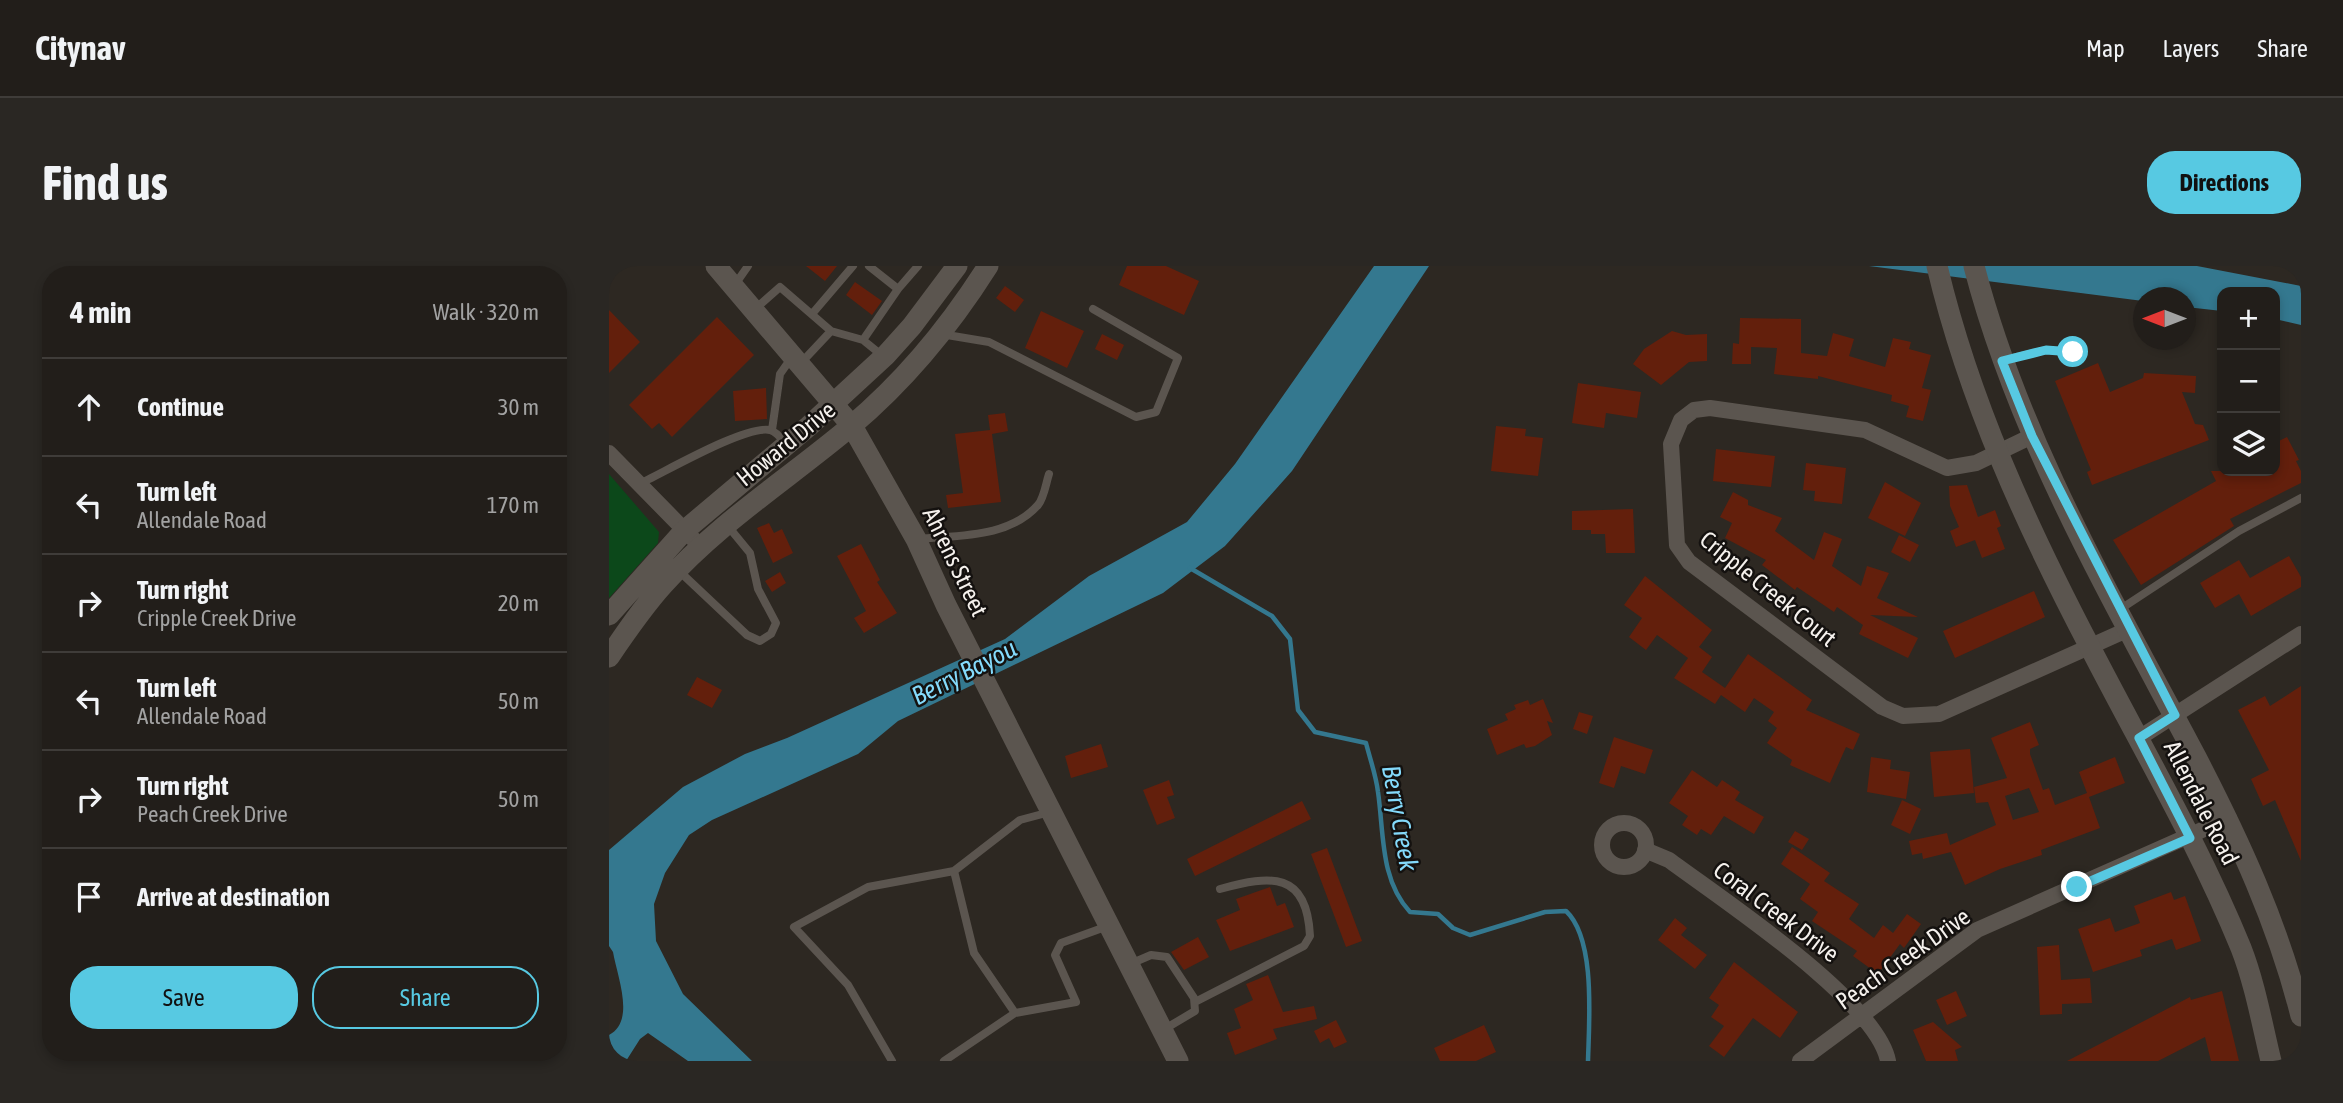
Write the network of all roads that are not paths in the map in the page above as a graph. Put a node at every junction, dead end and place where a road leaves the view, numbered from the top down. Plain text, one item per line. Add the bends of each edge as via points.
1 (716, 266) edge
2 (748, 266) edge
3 (853, 266) edge
4 (869, 266) edge
5 (918, 266) edge
6 (988, 266) edge
7 (1937, 266) edge
8 (1974, 266) edge
9 (951, 271) edge
10 (734, 286) junction
11 (898, 289) junction
12 (1093, 309) dead end
13 (754, 310) junction
14 (811, 314) junction
15 (831, 331) junction
16 (941, 334) junction
17 (863, 340) junction
18 (2073, 352) dead end
19 (884, 357) junction
20 (796, 360) junction
21 (2002, 361) junction
22 (834, 405) junction
23 (852, 426) junction
24 (2032, 436) junction
25 (779, 437) junction
26 (1996, 452) junction
27 (609, 453) edge
28 (1049, 474) dead end
29 (639, 484) junction
30 (2301, 498) edge
31 (727, 525) junction
32 (684, 531) junction
33 (916, 539) junction
34 (701, 547) junction
35 (678, 570) junction
36 (609, 615) edge
37 (2124, 620) junction
38 (2301, 634) edge
39 (2090, 648) junction
40 (609, 657) edge
41 (2175, 715) junction
42 (2139, 738) junction
43 (1053, 811) junction
44 (2229, 818) junction
45 (2190, 838) junction
46 (1645, 850) dead end
47 (954, 871) junction
48 (1220, 889) dead end
49 (1110, 925) junction
50 (1130, 964) junction
51 (1195, 1002) junction
52 (1016, 1013) junction
53 (1862, 1015) junction
54 (2301, 1016) edge
55 (1162, 1030) junction
56 (892, 1061) edge
57 (944, 1061) edge
58 (1178, 1061) edge
59 (1800, 1061) edge
60 (1888, 1061) edge
61 (2271, 1061) edge

1 - 10 main road, Ahrens Street
2 - 10 lane
3 - 14 lane
4 - 11 lane
5 - 11 lane
6 - 16 main road, Howard Drive
7 - 26 main road, Allendale Road via 1953,333
8 - 21 main road, Allendale Road
9 - 19 main road, Howard Drive
10 - 13 main road, Ahrens Street
11 - 17 lane
12 - 16 lane via 1178,358 1156,412 1136,417 989,342
13 - 14 lane via 781,287
13 - 20 main road, Ahrens Street
14 - 15 lane
15 - 17 lane
15 - 20 lane
16 - 23 main road, Howard Drive
17 - 19 lane
18 - 21 lane via 2046,350
19 - 22 main road, Howard Drive
20 - 22 main road, Ahrens Street
20 - 25 lane via 780,374
21 - 24 main road, Allendale Road
22 - 23 main road, Ahrens Street
22 - 25 main road, Howard Drive
23 - 31 main road, Howard Drive
23 - 33 main road, Ahrens Street
24 - 26 street, Cripple Creek Court
24 - 37 main road, Allendale Road
25 - 29 lane via 727,440
25 - 32 main road, Howard Drive
26 - 39 main road, Allendale Road
26 - 39 street, Cripple Creek Court via 1976,463 1947,468 1865,430 1710,408 1694,410 1681,420 1671,444 1677,545 1689,562 1882,706 1903,716 1939,714
27 - 29 street
28 - 33 lane via 1039,504 1019,519 987,533
29 - 32 street
30 - 37 lane via 2239,531
31 - 34 main road, Howard Drive
31 - 35 lane via 750,553 758,589 776,622 771,634 760,640 747,635
32 - 34 street
32 - 36 main road, Howard Drive
33 - 43 main road, Ahrens Street
34 - 35 main road, Howard Drive
35 - 40 main road, Howard Drive
37 - 39 street, Cripple Creek Court
37 - 41 main road, Allendale Road
38 - 41 street
39 - 42 main road, Allendale Road
41 - 42 street
41 - 44 main road, Allendale Road
42 - 45 main road, Allendale Road
43 - 47 lane via 1020,820
43 - 49 main road, Ahrens Street
44 - 45 street, Peach Creek Drive
44 - 54 main road, Allendale Road via 2270,917
45 - 53 street, Peach Creek Drive via 1977,930
45 - 61 main road, Allendale Road via 2242,951
46 - 53 street, Coral Creek Drive via 1669,860 1834,984
47 - 52 lane via 974,953
47 - 56 lane via 868,887 793,927 848,985
48 - 51 lane via 1285,882 1305,903 1310,936 1304,946
49 - 50 main road, Ahrens Street
49 - 52 lane via 1061,943 1055,955 1076,1002
50 - 51 lane via 1151,955 1167,957
50 - 55 main road, Ahrens Street
51 - 55 lane via 1195,1012
52 - 57 lane
53 - 59 street, Peach Creek Drive
53 - 60 street, Coral Creek Drive
55 - 58 main road, Ahrens Street

